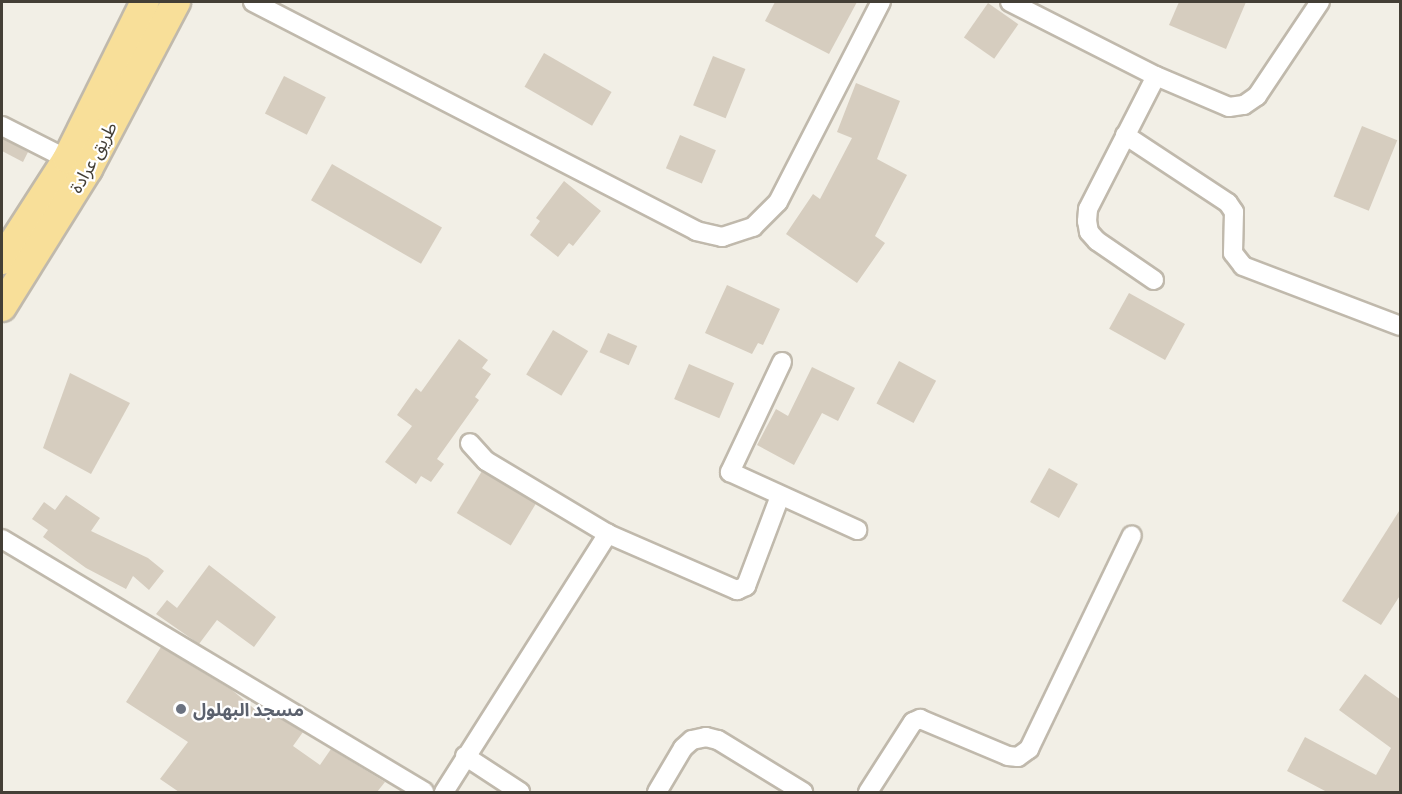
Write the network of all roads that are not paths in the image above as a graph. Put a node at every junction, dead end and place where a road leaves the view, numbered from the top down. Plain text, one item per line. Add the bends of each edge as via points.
1 (145, 2) edge
2 (176, 2) edge
3 (253, 2) edge
4 (881, 2) edge
5 (1320, 2) edge
6 (1022, 4) edge
7 (1156, 76) junction
8 (2, 126) edge
9 (1125, 135) junction
10 (67, 159) junction
11 (2, 260) edge
12 (1155, 280) dead end
13 (2, 307) edge
14 (1400, 326) edge
15 (782, 362) dead end
16 (470, 443) dead end
17 (780, 496) junction
18 (857, 530) dead end
19 (608, 534) junction
20 (1132, 535) dead end
21 (2, 539) edge
22 (465, 756) junction
23 (424, 792) edge
24 (444, 792) edge
25 (520, 792) edge
26 (657, 792) edge
27 (803, 792) edge
28 (868, 792) edge

1 - 10 main road, طريق عرادة
2 - 13 main road, طريق عرادة via 88,169
3 - 4 street via 696,231 722,237 753,228 777,202
5 - 7 street via 1257,96 1244,105 1229,107
6 - 7 street
7 - 9 street
8 - 10 street
9 - 12 street via 1088,209 1089,232
9 - 14 street via 1228,203 1234,212 1233,253 1243,266
10 - 11 main road, طريق عرادة
15 - 17 street via 730,472
16 - 19 street via 486,461
17 - 18 street
17 - 19 street via 746,586 737,590
19 - 22 street
20 - 28 street via 1029,749 1018,757 1008,756 920,719 913,722
21 - 23 street
22 - 24 street
22 - 25 street
26 - 27 street via 683,748 692,740 706,737 718,740

